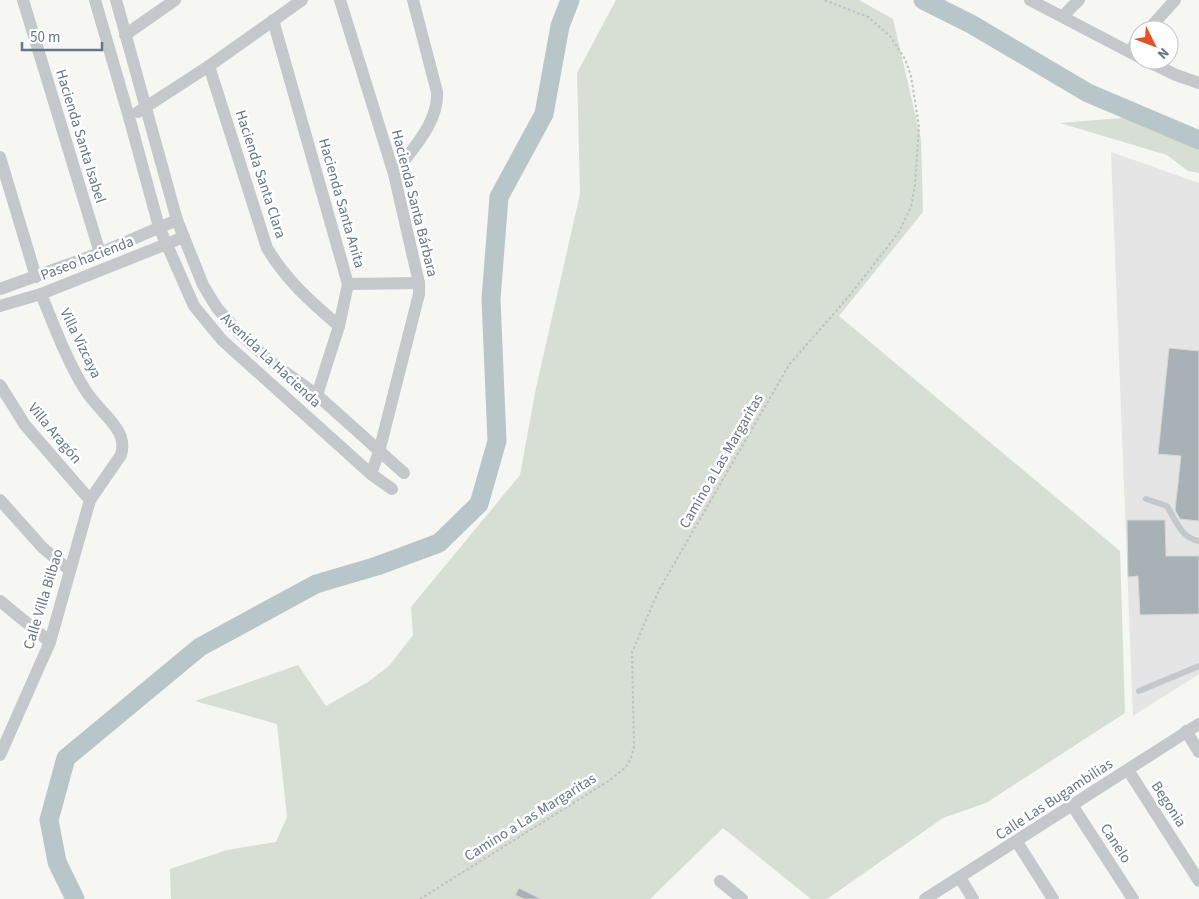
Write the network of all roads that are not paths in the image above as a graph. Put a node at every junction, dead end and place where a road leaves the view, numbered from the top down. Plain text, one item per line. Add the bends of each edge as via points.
1 (23, 0) edge
2 (95, 0) edge
3 (116, 0) edge
4 (175, 0) edge
5 (302, 0) edge
6 (340, 0) edge
7 (412, 0) edge
8 (1030, 0) edge
9 (1079, 0) edge
10 (1175, 0) edge
11 (1063, 16) junction
12 (273, 20) junction
13 (1157, 20) edge
14 (125, 35) junction
15 (1129, 51) edge
16 (209, 66) junction
17 (1166, 70) edge
18 (1199, 82) edge
19 (146, 108) junction
20 (129, 117) junction
21 (0, 157) edge
22 (394, 174) junction
23 (178, 220) junction
24 (158, 227) junction
25 (184, 237) junction
26 (166, 244) junction
27 (100, 253) junction
28 (36, 277) junction
29 (419, 283) junction
30 (348, 284) junction
31 (0, 289) edge
32 (41, 294) junction
33 (0, 306) edge
34 (339, 326) junction
35 (0, 385) edge
36 (317, 396) junction
37 (379, 452) junction
38 (121, 455) joint
39 (404, 473) dead end
40 (371, 474) junction
41 (392, 489) dead end
42 (1146, 499) dead end
43 (0, 500) edge
44 (90, 500) junction
45 (1199, 540) edge
46 (69, 570) junction
47 (0, 602) edge
48 (50, 642) junction
49 (1199, 666) edge
50 (1139, 691) dead end
51 (1199, 724) edge
52 (1186, 731) junction
53 (1199, 752) edge
54 (0, 756) edge
55 (1128, 770) junction
56 (1072, 806) junction
57 (1017, 842) junction
58 (960, 878) junction
59 (720, 881) dead end
60 (1199, 881) edge
61 (742, 899) edge
62 (925, 899) edge
63 (973, 899) edge
64 (1053, 899) edge
65 (1132, 899) edge

1 - 27 street, Hacienda Santa Isabel
2 - 20 street, Avenida La Hacienda
3 - 14 street, Avenida La Hacienda
4 - 14 street
5 - 12 street
6 - 22 street, Hacienda Santa Bárbara
7 - 22 street via 438,102 426,128
8 - 11 street
9 - 11 street
10 - 13 street
11 - 15 street
12 - 16 street
12 - 30 street, Hacienda Santa Anita
14 - 19 street, Avenida La Hacienda
16 - 19 street
16 - 34 street, Hacienda Santa Clara via 267,248 300,292
17 - 18 street
19 - 20 street
19 - 23 street, Avenida La Hacienda
20 - 24 street, Avenida La Hacienda
21 - 28 street
22 - 29 street, Hacienda Santa Bárbara
23 - 24 street, Paseo hacienda
23 - 25 street, Avenida La Hacienda
24 - 26 street, Avenida La Hacienda
24 - 27 street, Paseo hacienda
25 - 26 street, Paseo hacienda
25 - 36 street, Avenida La Hacienda via 203,284 217,308 270,361
26 - 32 street, Paseo hacienda
26 - 40 street, Avenida La Hacienda via 194,306 207,324
27 - 28 street, Paseo hacienda
28 - 31 street, Paseo hacienda
29 - 30 street
29 - 37 street, Hacienda Santa Bárbara via 419,294
30 - 34 street, Hacienda Santa Anita
32 - 33 street, Paseo hacienda
32 - 38 street, Villa Vizcaya via 81,382 123,440
34 - 36 street, Hacienda Santa Anita
35 - 44 street, Villa Aragón via 25,425
36 - 37 street, Avenida La Hacienda
37 - 39 street, Avenida La Hacienda
37 - 40 street, Hacienda Santa Bárbara
38 - 44 street, Calle Villa Bilbao
40 - 41 street, Avenida La Hacienda
42 - 45 lane via 1166,504 1176,524 1190,537
43 - 46 street via 42,548
44 - 46 street, Calle Villa Bilbao
46 - 48 street, Calle Villa Bilbao
47 - 48 street
48 - 54 street, Calle Villa Bilbao
49 - 50 lane
51 - 52 street, Calle Las Bugambilias
52 - 53 street
52 - 55 street, Calle Las Bugambilias
55 - 56 street, Calle Las Bugambilias
55 - 60 street, Begonia
56 - 57 street, Calle Las Bugambilias
56 - 65 street, Canelo
57 - 58 street, Calle Las Bugambilias
57 - 64 street
58 - 62 street, Calle Las Bugambilias
58 - 63 street
59 - 61 street

